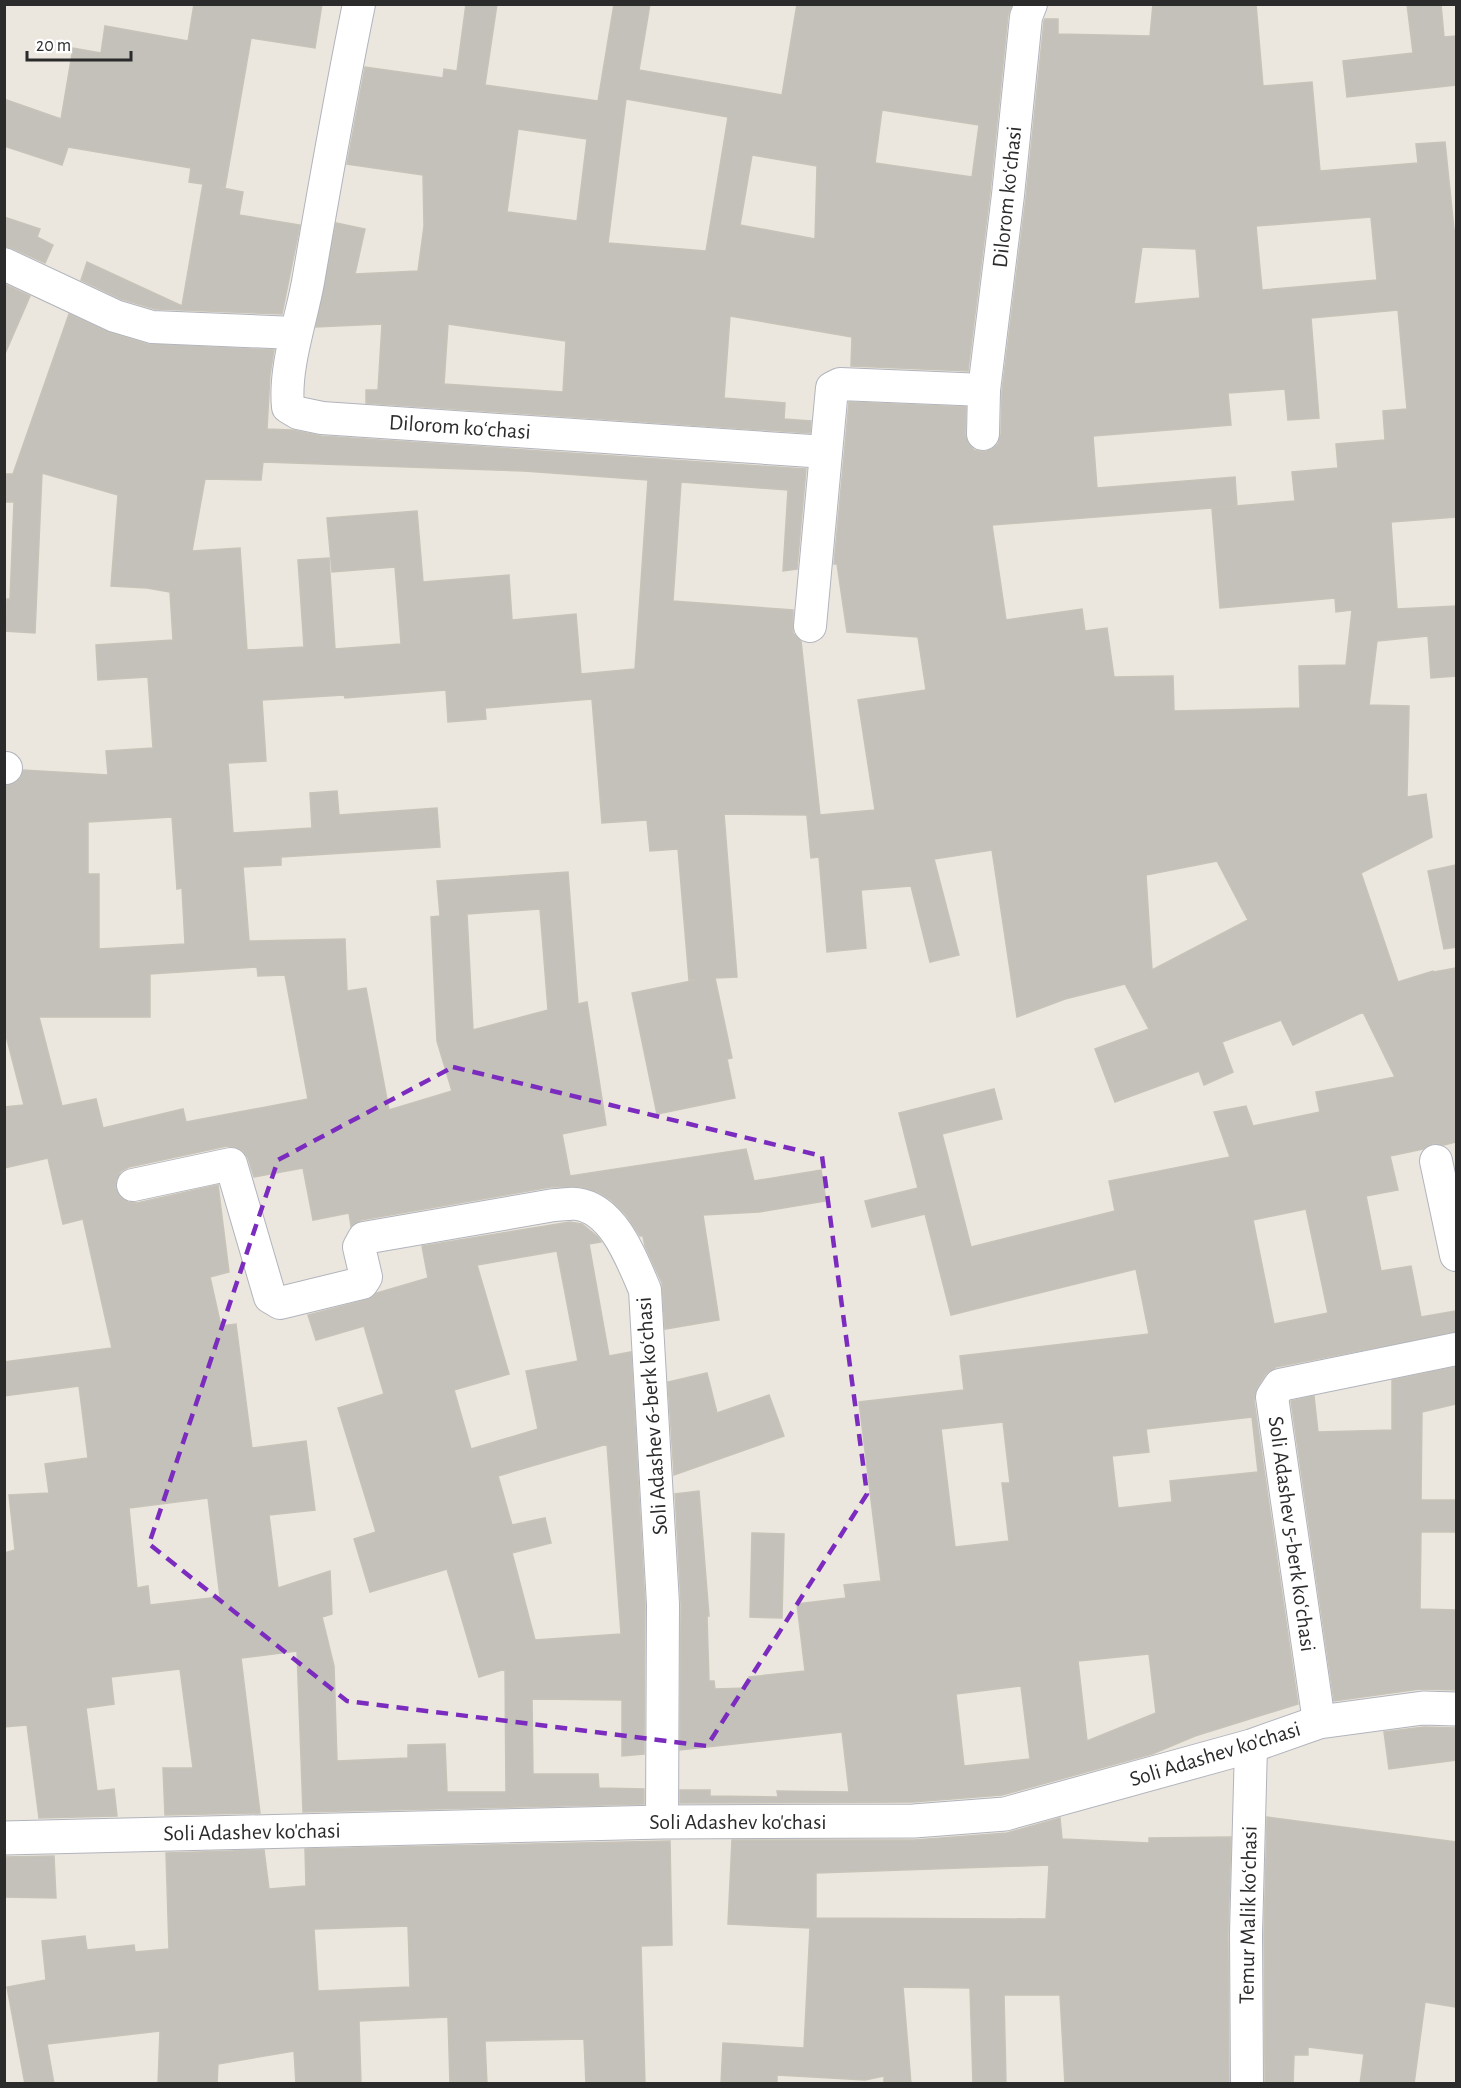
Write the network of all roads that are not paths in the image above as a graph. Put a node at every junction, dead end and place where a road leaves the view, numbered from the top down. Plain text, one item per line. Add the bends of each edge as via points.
1 (359, 4) edge
2 (1031, 4) edge
3 (4, 264) edge
4 (295, 333) junction
5 (984, 390) junction
6 (982, 434) dead end
7 (826, 452) junction
8 (810, 626) dead end
9 (1436, 1161) dead end
10 (134, 1185) dead end
11 (1456, 1256) edge
12 (1456, 1349) edge
13 (1456, 1709) edge
14 (1319, 1722) junction
15 (1251, 1746) junction
16 (662, 1822) junction
17 (4, 1838) edge
18 (1247, 2084) edge

1 - 4 street, Dilorom koʻchasi via 308,283
2 - 5 street, Dilorom koʻchasi via 1026,16
3 - 4 street via 115,316 152,327
4 - 7 street, Dilorom koʻchasi via 287,400 288,407 298,413
5 - 6 street, Dilorom koʻchasi
5 - 7 street via 840,384 832,388
7 - 8 street
9 - 11 street
10 - 16 street, Soli Adashev 6-berk koʻchasi via 231,1164 270,1297 280,1303 362,1283 366,1277 359,1247 364,1239 554,1205 578,1204 598,1212 610,1224 628,1250 645,1290 663,1604
12 - 14 street, Soli Adashev 5-berk koʻchasi via 1280,1385 1272,1397
13 - 14 street, Soli Adashev ko'chasi via 1423,1708
14 - 15 street, Soli Adashev ko'chasi
15 - 16 street, Soli Adashev ko'chasi via 1005,1814 914,1821
15 - 18 street, Temur Malik koʻchasi
16 - 17 street, Soli Adashev ko'chasi

